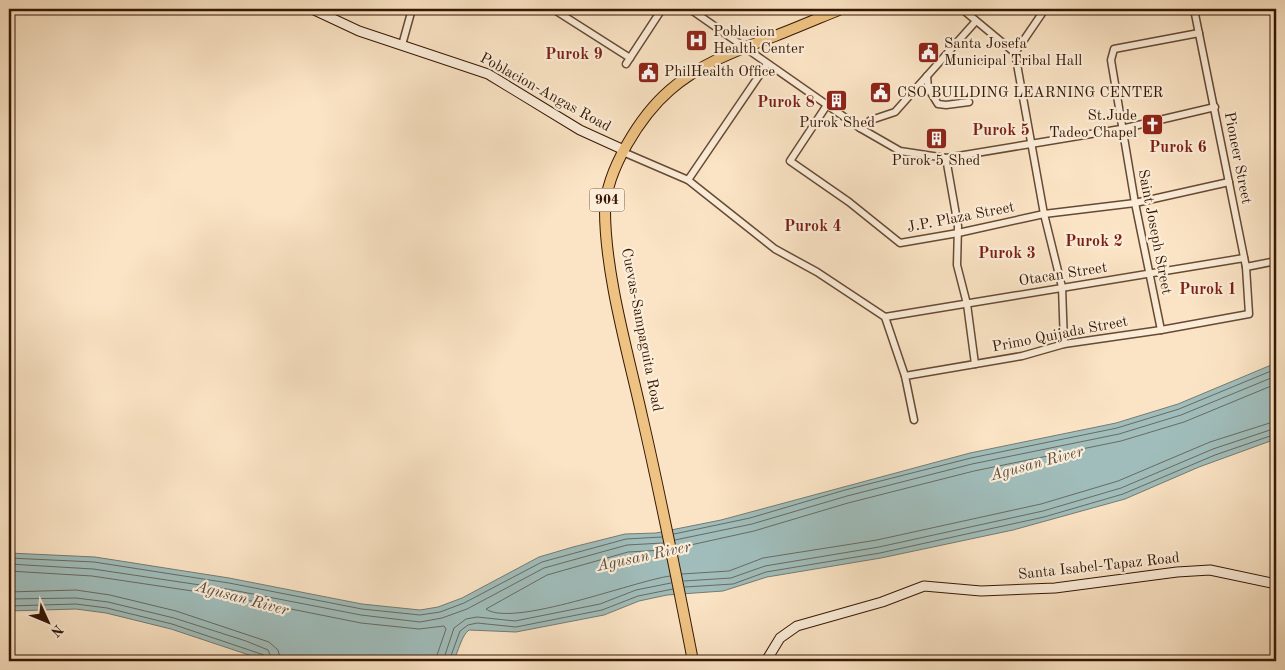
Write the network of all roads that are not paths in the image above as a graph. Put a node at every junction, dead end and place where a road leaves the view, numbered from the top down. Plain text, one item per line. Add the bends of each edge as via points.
1 (312, 9) edge
2 (412, 9) edge
3 (553, 9) edge
4 (662, 9) edge
5 (690, 9) edge
6 (841, 9) edge
7 (962, 9) edge
8 (1045, 9) edge
9 (1194, 9) edge
10 (976, 21) junction
11 (1199, 33) junction
12 (402, 45) junction
13 (743, 47) junction
14 (1015, 53) junction
15 (630, 58) junction
16 (626, 64) dead end
17 (767, 64) junction
18 (928, 75) junction
19 (969, 102) dead end
20 (827, 105) junction
21 (1214, 106) junction
22 (860, 128) junction
23 (1121, 129) junction
24 (1032, 144) junction
25 (624, 151) junction
26 (946, 158) junction
27 (688, 180) junction
28 (1229, 182) junction
29 (1135, 203) junction
30 (1044, 214) junction
31 (958, 233) junction
32 (1244, 258) junction
33 (1276, 260) edge
34 (1246, 267) junction
35 (1148, 274) junction
36 (1062, 287) junction
37 (967, 304) junction
38 (1249, 314) joint
39 (885, 317) junction
40 (1161, 330) junction
41 (1064, 344) junction
42 (975, 364) junction
43 (905, 376) junction
44 (914, 420) dead end
45 (1276, 584) edge
46 (693, 661) edge
47 (766, 661) edge

1 - 12 street, Poblacion-Angas Road via 359,31
2 - 12 street
3 - 15 street
4 - 15 street
5 - 13 street
6 - 13 main road, Cuevas-Sampaguita Road / 904
7 - 10 street
8 - 14 street
9 - 11 street, Pioneer Street
10 - 14 street
10 - 18 street
11 - 21 street, Pioneer Street
11 - 23 street, Saint Joseph Street via 1114,49 1111,60
12 - 25 street, Poblacion-Angas Road via 488,74 580,130
13 - 17 street
13 - 25 main road, Cuevas-Sampaguita Road / 904 via 704,66 670,90 646,116
14 - 24 street
15 - 16 street
17 - 20 street
17 - 27 street
18 - 19 street via 928,88 938,104
18 - 22 street via 895,112 871,120
20 - 22 street
20 - 31 street, J.P. Plaza Street via 793,155 790,161 793,164 849,202 900,243
21 - 23 street
21 - 28 street, Pioneer Street
22 - 26 street via 900,151
23 - 24 street
23 - 29 street, Saint Joseph Street
24 - 26 street
24 - 30 street
25 - 27 street
25 - 46 main road, Cuevas-Sampaguita Road / 904 via 606,202 610,260
26 - 31 street
27 - 39 street via 775,249 817,272
28 - 29 street, J.P. Plaza Street
28 - 32 street, Pioneer Street
29 - 30 street, J.P. Plaza Street
29 - 35 street, Saint Joseph Street
30 - 31 street, J.P. Plaza Street
30 - 36 street
31 - 37 street via 957,265
32 - 34 street, Pioneer Street
32 - 35 street, Otacan Street
33 - 34 street
34 - 38 street, Pioneer Street
35 - 36 street, Otacan Street
35 - 40 street, Saint Joseph Street
36 - 37 street, Otacan Street
36 - 41 street
37 - 39 street, Otacan Street
37 - 42 street
38 - 40 street, Primo Quijada Street
39 - 43 street
40 - 41 street, Primo Quijada Street
41 - 42 street, Primo Quijada Street
42 - 43 street, Primo Quijada Street
43 - 44 street
45 - 47 street, Santa Isabel-Tapaz Road via 1210,570 1055,588 981,591 924,586 882,602 797,626 780,638

